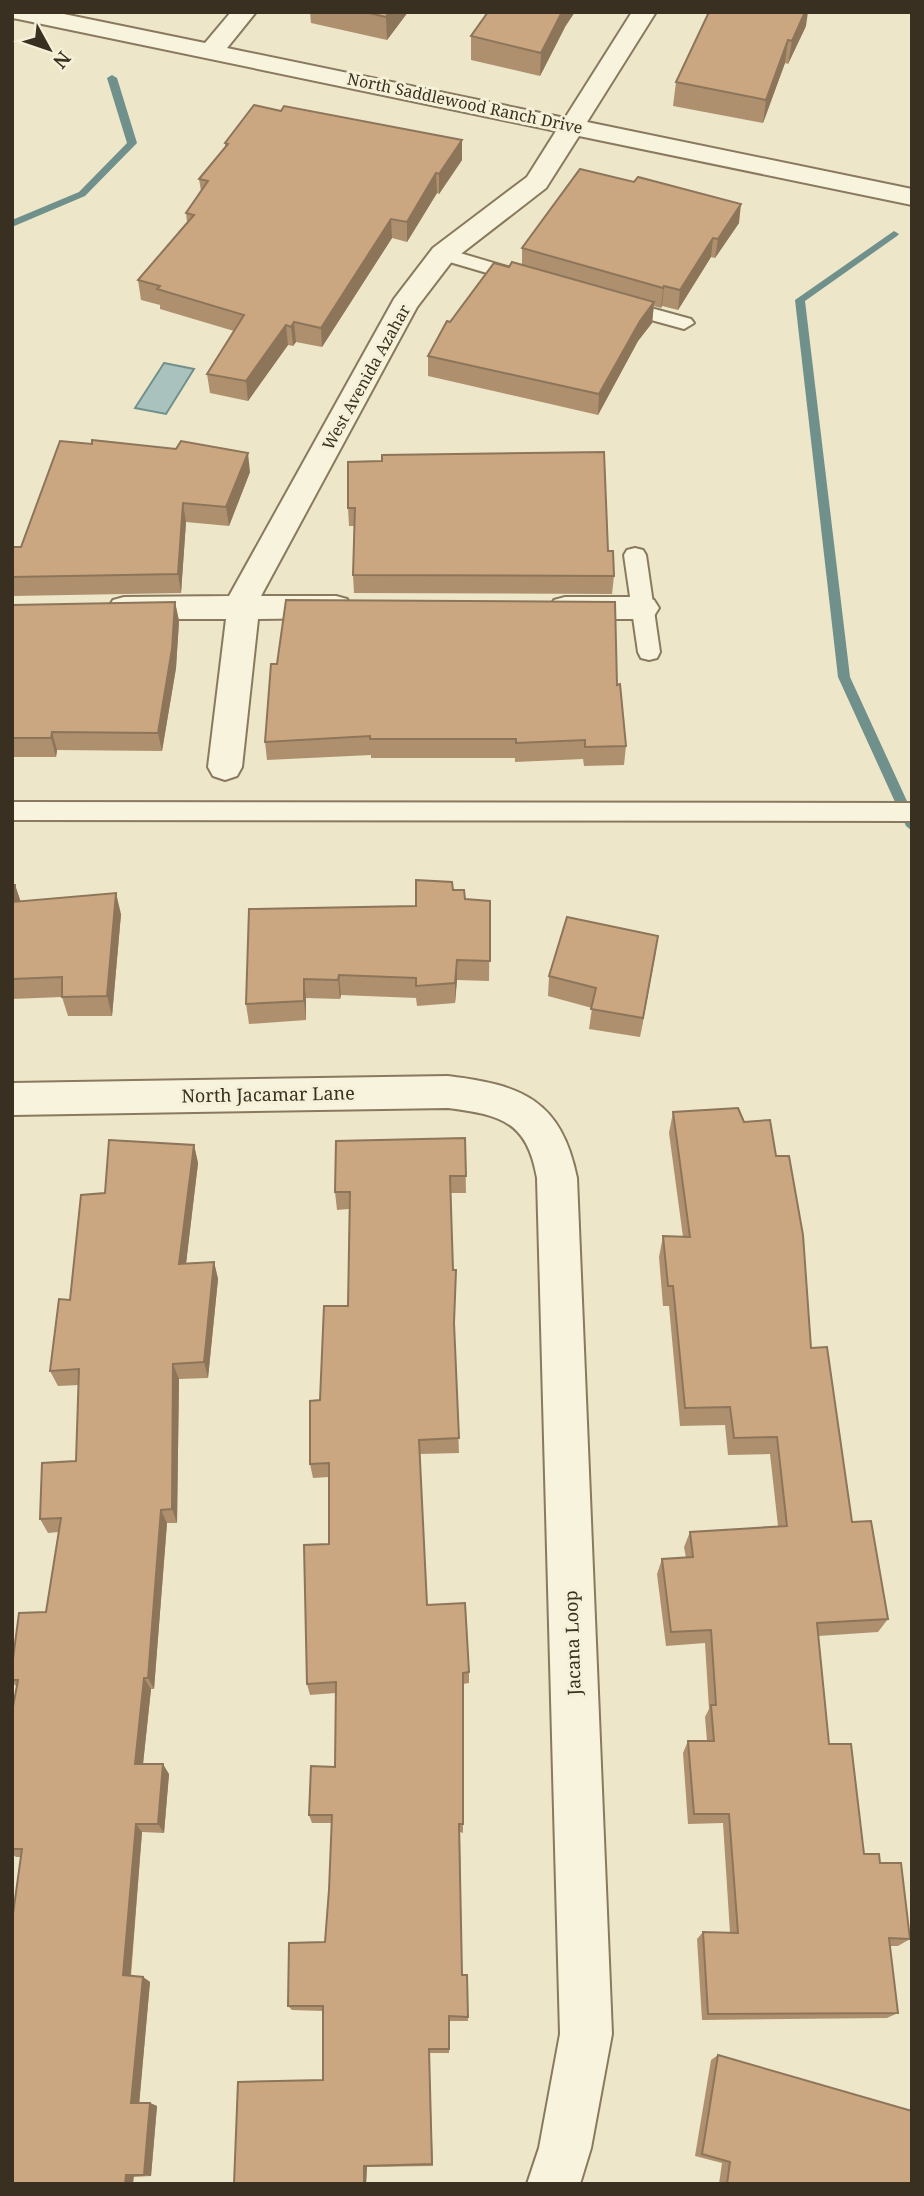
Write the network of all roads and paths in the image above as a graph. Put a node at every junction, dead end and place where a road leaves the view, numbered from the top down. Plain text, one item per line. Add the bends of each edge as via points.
1 (18, 12) edge
2 (244, 12) edge
3 (644, 12) edge
4 (211, 51) junction
5 (573, 125) junction
6 (912, 197) edge
7 (443, 254) junction
8 (543, 284) edge
9 (594, 298) edge
10 (684, 323) dead end
11 (635, 555) dead end
12 (244, 606) junction
13 (364, 607) edge
14 (531, 607) edge
15 (92, 608) edge
16 (643, 608) junction
17 (649, 652) dead end
18 (225, 767) dead end
19 (12, 811) edge
20 (912, 812) edge
21 (12, 1099) edge
22 (520, 1112) joint
23 (553, 2184) edge

1 - 4 street, North Saddlewood Ranch Drive
2 - 4 street
3 - 5 street, West Avenida Azahar
4 - 5 street, North Saddlewood Ranch Drive
5 - 6 street, North Saddlewood Ranch Drive
5 - 7 street, West Avenida Azahar via 537,182
7 - 8 lane
7 - 12 street, West Avenida Azahar via 404,305 245,596
9 - 10 lane
11 - 16 lane
12 - 13 street
12 - 15 street
12 - 18 street, West Avenida Azahar
14 - 16 street
16 - 17 lane
19 - 20 lane
21 - 22 street, North Jacamar Lane via 448,1093 483,1095
22 - 23 street, Jacana Loop via 541,1127 557,1178 586,2034 565,2148

